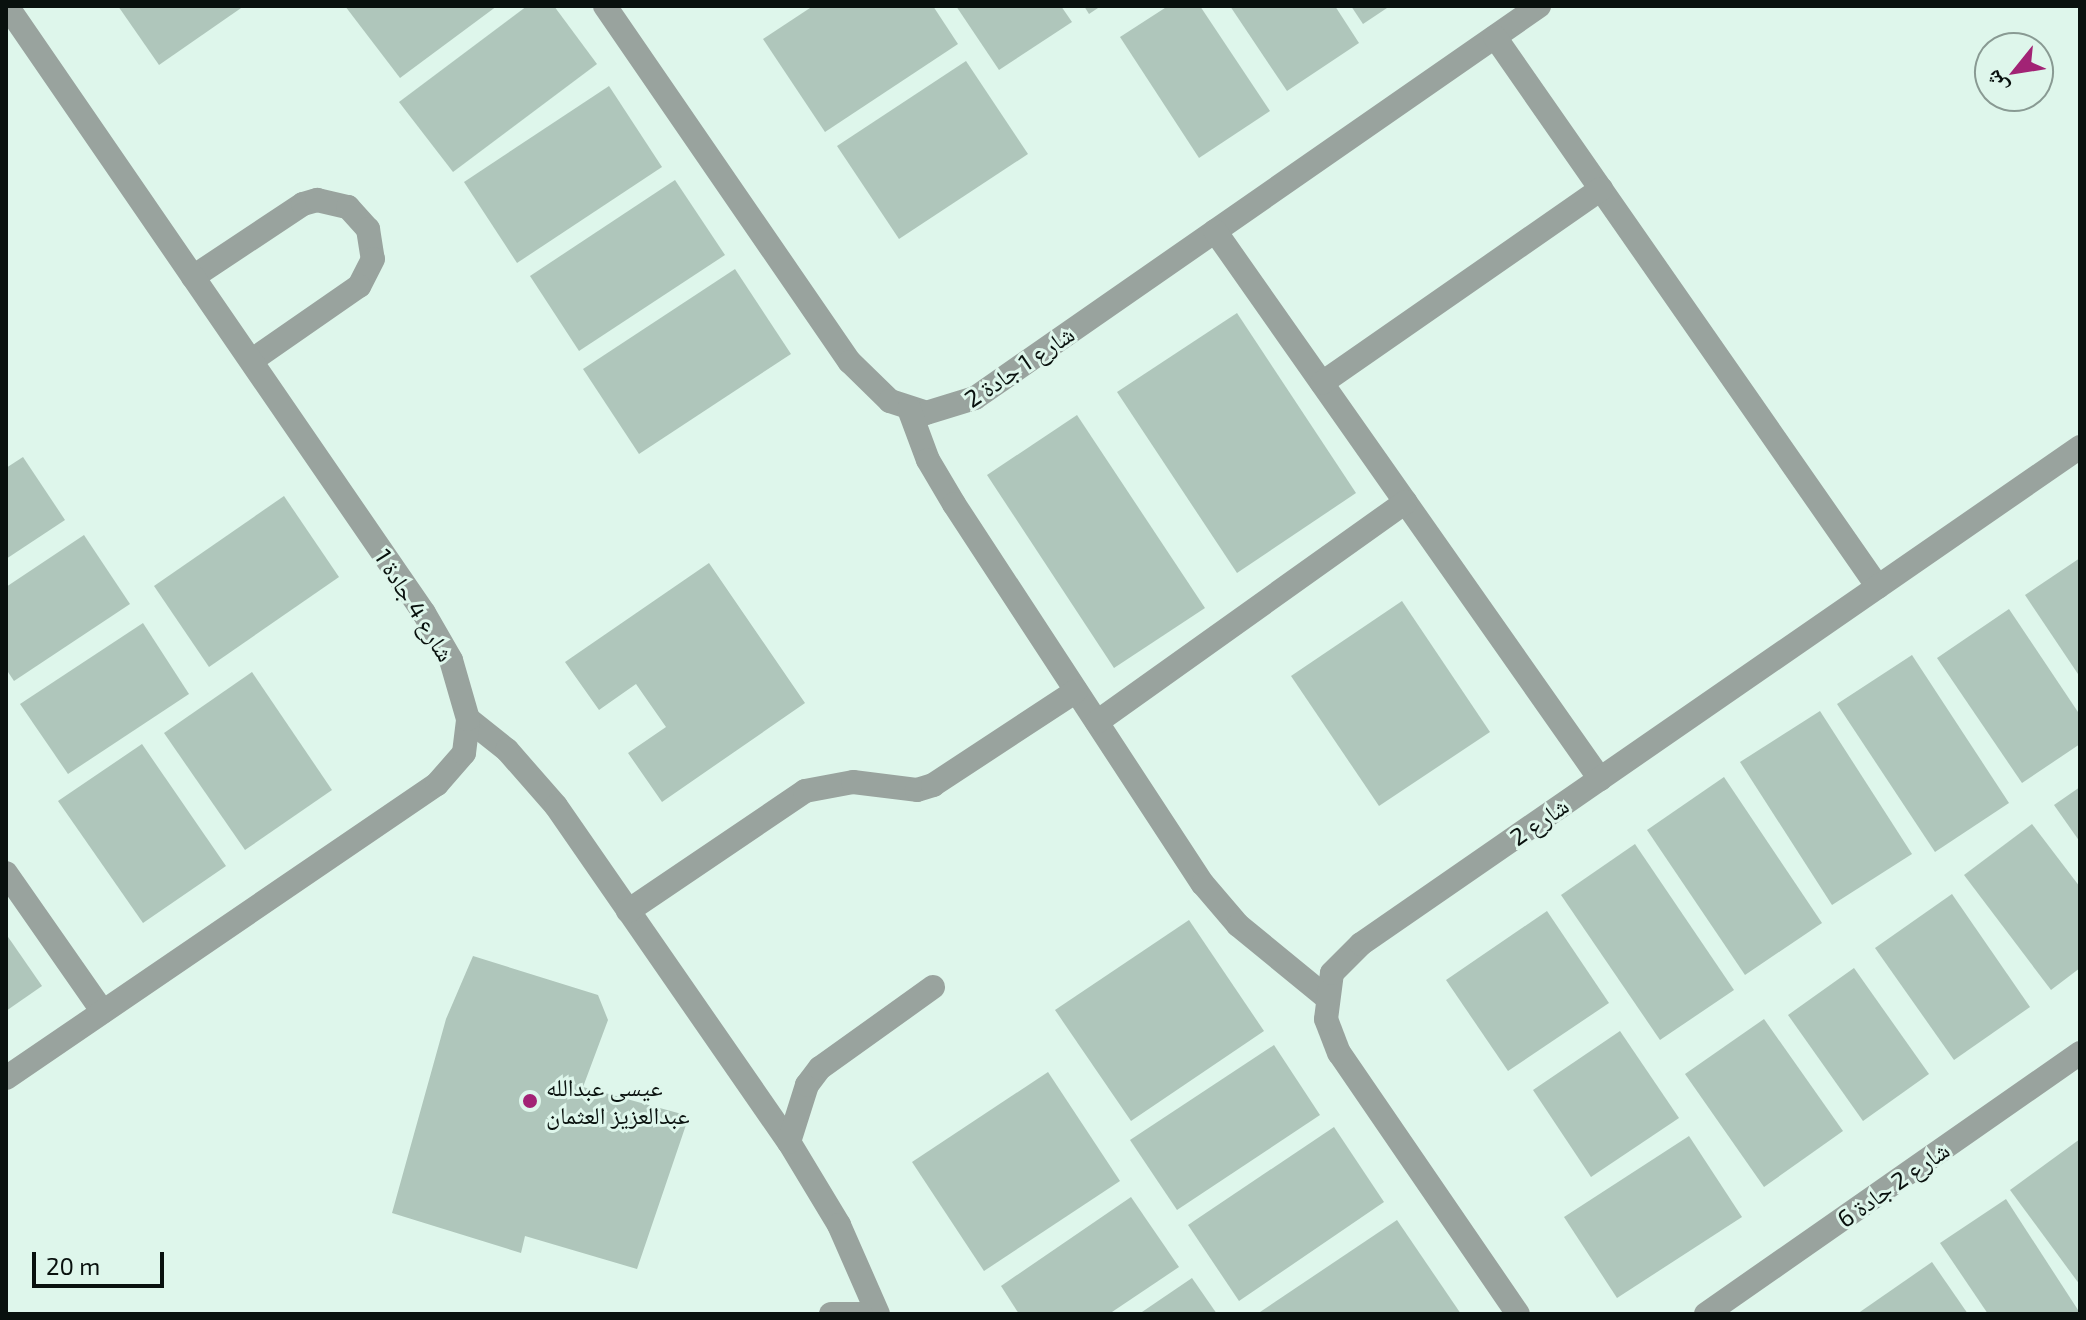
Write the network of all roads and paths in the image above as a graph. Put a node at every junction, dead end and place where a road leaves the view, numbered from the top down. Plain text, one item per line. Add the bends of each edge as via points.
1 (7, 6) edge
2 (635, 6) edge
3 (1539, 6) edge
4 (610, 13) edge
5 (1495, 37) junction
6 (1601, 189) junction
7 (1215, 231) junction
8 (193, 277) junction
9 (251, 361) junction
10 (1322, 383) junction
11 (909, 409) junction
12 (2080, 447) edge
13 (1405, 502) junction
14 (1878, 587) junction
15 (1076, 691) junction
16 (468, 719) junction
17 (1097, 722) junction
18 (1600, 779) junction
19 (6, 873) edge
20 (628, 911) junction
21 (933, 987) dead end
22 (1326, 997) junction
23 (103, 1012) junction
24 (2080, 1053) edge
25 (6, 1078) edge
26 (789, 1142) junction
27 (831, 1314) edge
28 (861, 1314) edge
29 (878, 1314) edge
30 (1518, 1314) edge
31 (1706, 1314) edge

1 - 8 street, شارع 4 جادة 1
2 - 4 street
3 - 5 street, شارع 1 جادة 2
4 - 11 street via 850,362 890,401
5 - 6 street
5 - 7 street, شارع 1 جادة 2
6 - 10 street
6 - 14 street
7 - 10 street
7 - 11 street, شارع 1 جادة 2 via 975,398 942,412
8 - 9 street, شارع 4 جادة 1
8 - 9 street via 317,200 348,207 368,229 373,259 359,286
9 - 16 street, شارع 4 جادة 1 via 440,639 459,680
10 - 13 street
11 - 15 street via 928,460 954,504
12 - 14 street, شارع 2
13 - 17 street
13 - 18 street
14 - 18 street, شارع 2
15 - 17 street
15 - 20 street via 933,785 917,790 853,782 805,791
16 - 20 street via 507,750 548,797
16 - 23 street, شارع 4 جادة 1 via 464,753 437,784
17 - 22 street via 1203,884 1260,946
18 - 22 street, شارع 2 via 1361,944 1332,973
19 - 23 street
20 - 26 street
21 - 26 street via 820,1068 807,1085
22 - 30 street via 1328,1028 1346,1064
23 - 25 street, شارع 4 جادة 1
24 - 31 street, شارع 2 جادة 6
26 - 29 street via 839,1225
27 - 28 street

